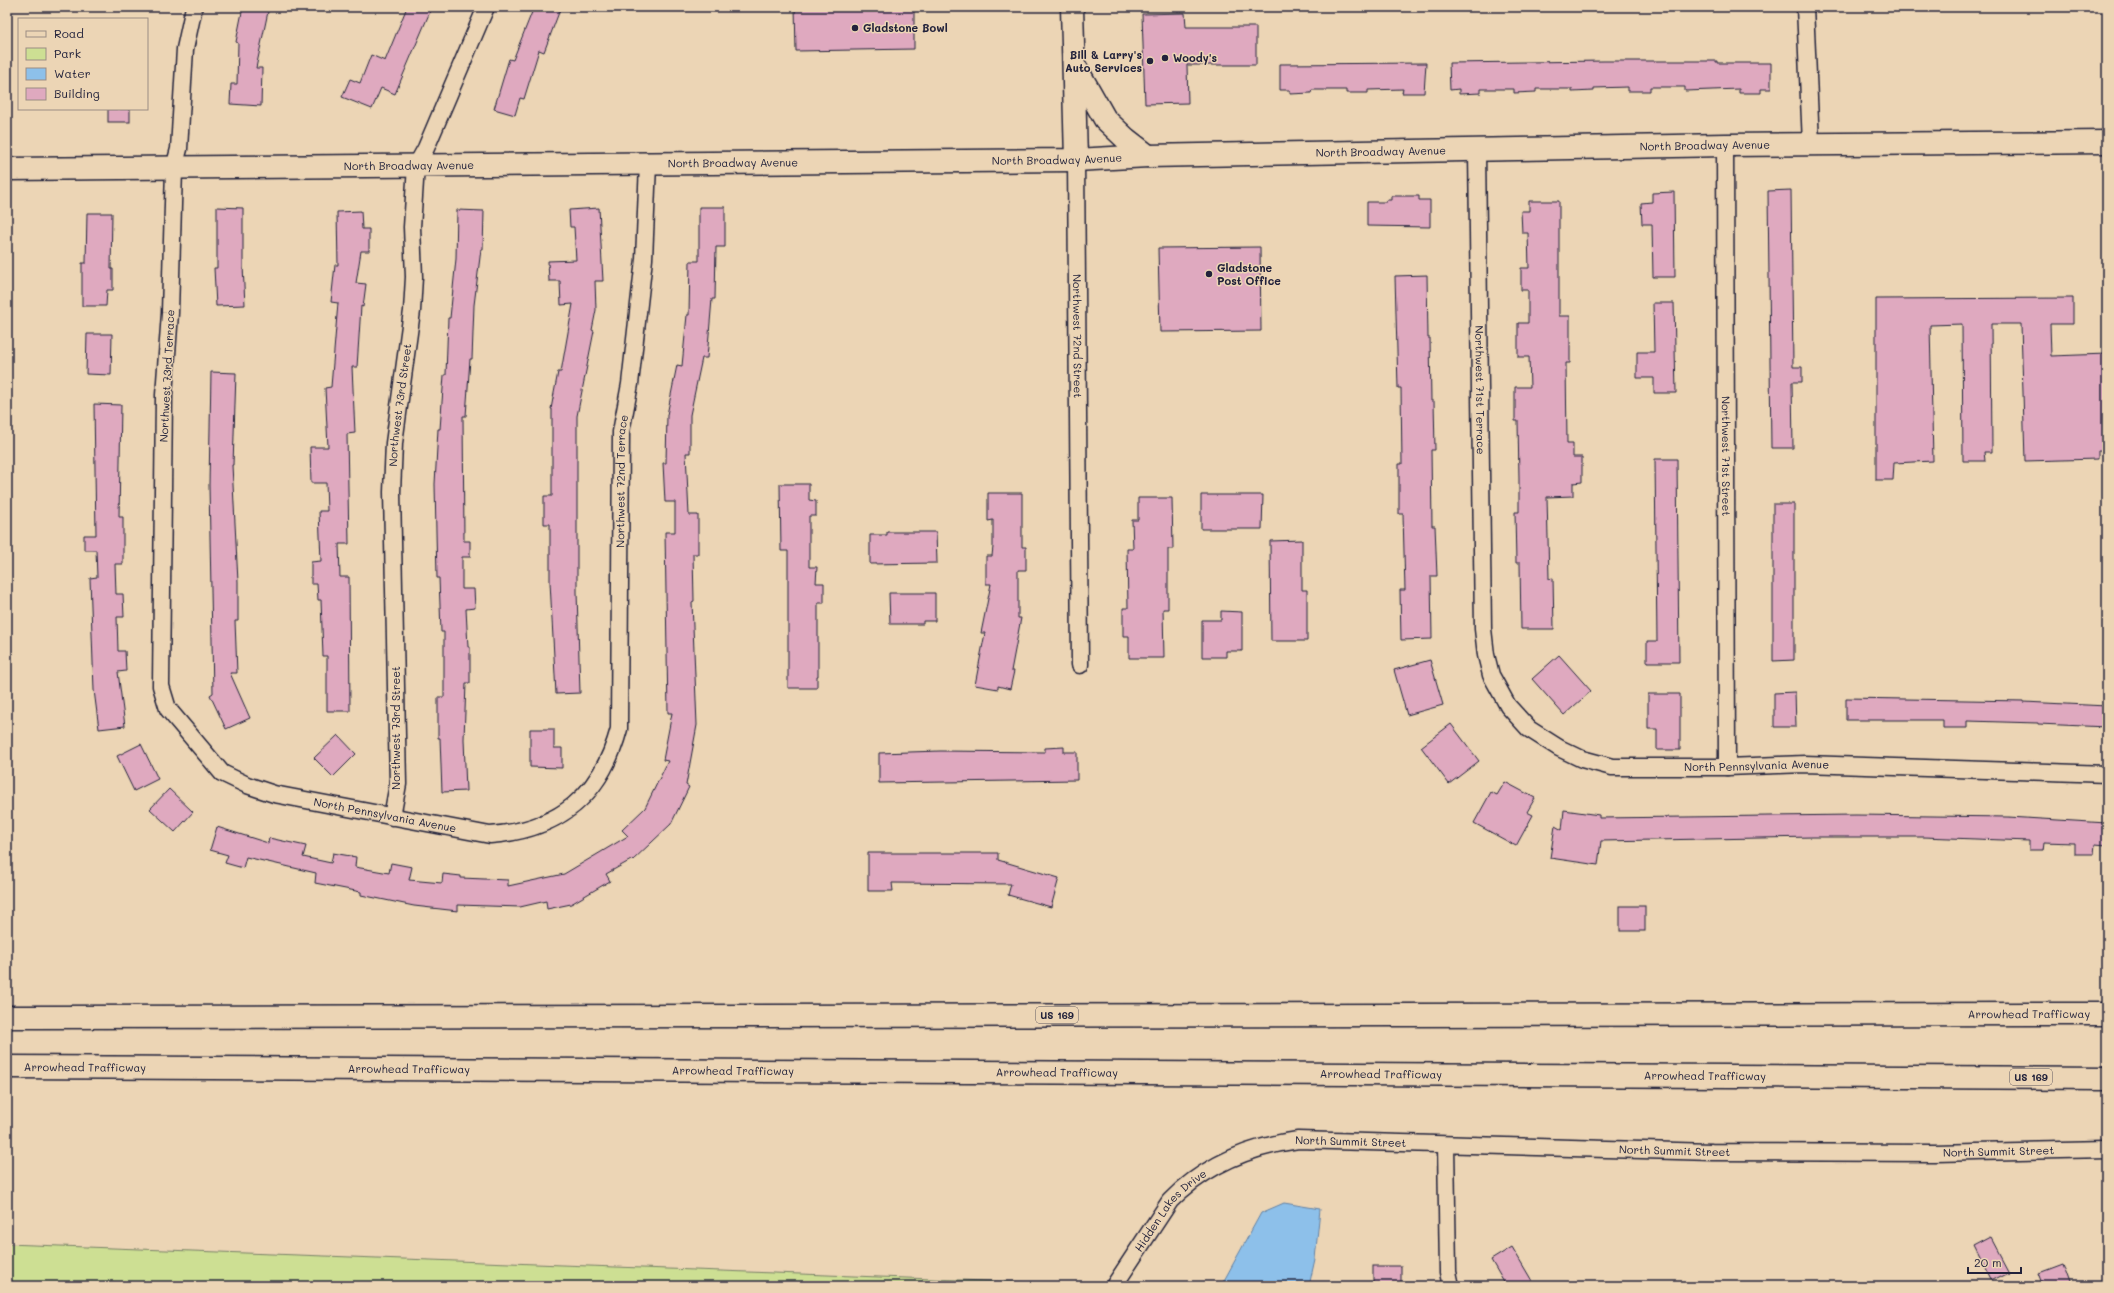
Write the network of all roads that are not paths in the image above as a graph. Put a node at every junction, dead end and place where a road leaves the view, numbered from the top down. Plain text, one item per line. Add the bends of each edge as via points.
1 (194, 7) edge
2 (486, 7) edge
3 (1072, 7) edge
4 (1805, 7) edge
5 (1074, 63) junction
6 (2107, 142) edge
7 (1811, 144) junction
8 (1725, 145) junction
9 (1477, 151) junction
10 (1148, 156) junction
11 (1076, 160) junction
12 (648, 164) junction
13 (416, 166) junction
14 (174, 168) junction
15 (7, 169) edge
16 (1483, 629) joint
17 (1080, 665) dead end
18 (191, 736) joint
19 (1726, 767) junction
20 (2107, 774) edge
21 (588, 792) joint
22 (392, 817) junction
23 (2107, 1014) edge
24 (7, 1017) edge
25 (7, 1067) edge
26 (2107, 1078) edge
27 (1446, 1145) junction
28 (2107, 1150) edge
29 (1243, 1152) joint
30 (1114, 1286) edge
31 (1451, 1286) edge

1 - 14 street, Northwest 73rd Terrace via 185,49 179,149
2 - 13 street, Northwest 73rd Street
3 - 5 main road, Northwest 72nd Street
4 - 7 street
5 - 10 main road via 1105,119
5 - 11 main road, Northwest 72nd Street
6 - 7 main road, North Broadway Avenue
7 - 8 main road, North Broadway Avenue
8 - 9 main road, North Broadway Avenue
8 - 19 street, Northwest 71st Street
9 - 10 main road, North Broadway Avenue
9 - 16 street, Northwest 71st Terrace
10 - 11 main road, North Broadway Avenue
11 - 12 main road, North Broadway Avenue
11 - 17 street, Northwest 72nd Street
12 - 13 main road, North Broadway Avenue
12 - 21 street, Northwest 72nd Terrace via 644,259 630,384 620,432 619,729 613,751
13 - 14 main road, North Broadway Avenue
13 - 22 street, Northwest 73rd Street via 412,227 412,311 394,443 392,492 398,784
14 - 15 main road, North Broadway Avenue
14 - 18 street, Northwest 73rd Terrace via 170,313 164,395 160,674 162,692 168,708
16 - 19 street, North Pennsylvania Avenue via 1491,675 1508,706 1529,729 1559,748 1582,759 1612,767
18 - 22 street, North Pennsylvania Avenue via 222,773 247,785 274,794
19 - 20 street, North Pennsylvania Avenue via 1805,764
21 - 22 street, North Pennsylvania Avenue via 574,806 555,818 535,828 513,833 479,834
23 - 24 main road, Arrowhead Trafficway / US 169
25 - 26 main road, Arrowhead Trafficway / US 169
27 - 28 street, North Summit Street via 1720,1152 1935,1153
27 - 29 street, North Summit Street via 1298,1140
27 - 31 street via 1448,1264
29 - 30 street, Hidden Lakes Drive via 1199,1175 1170,1201

